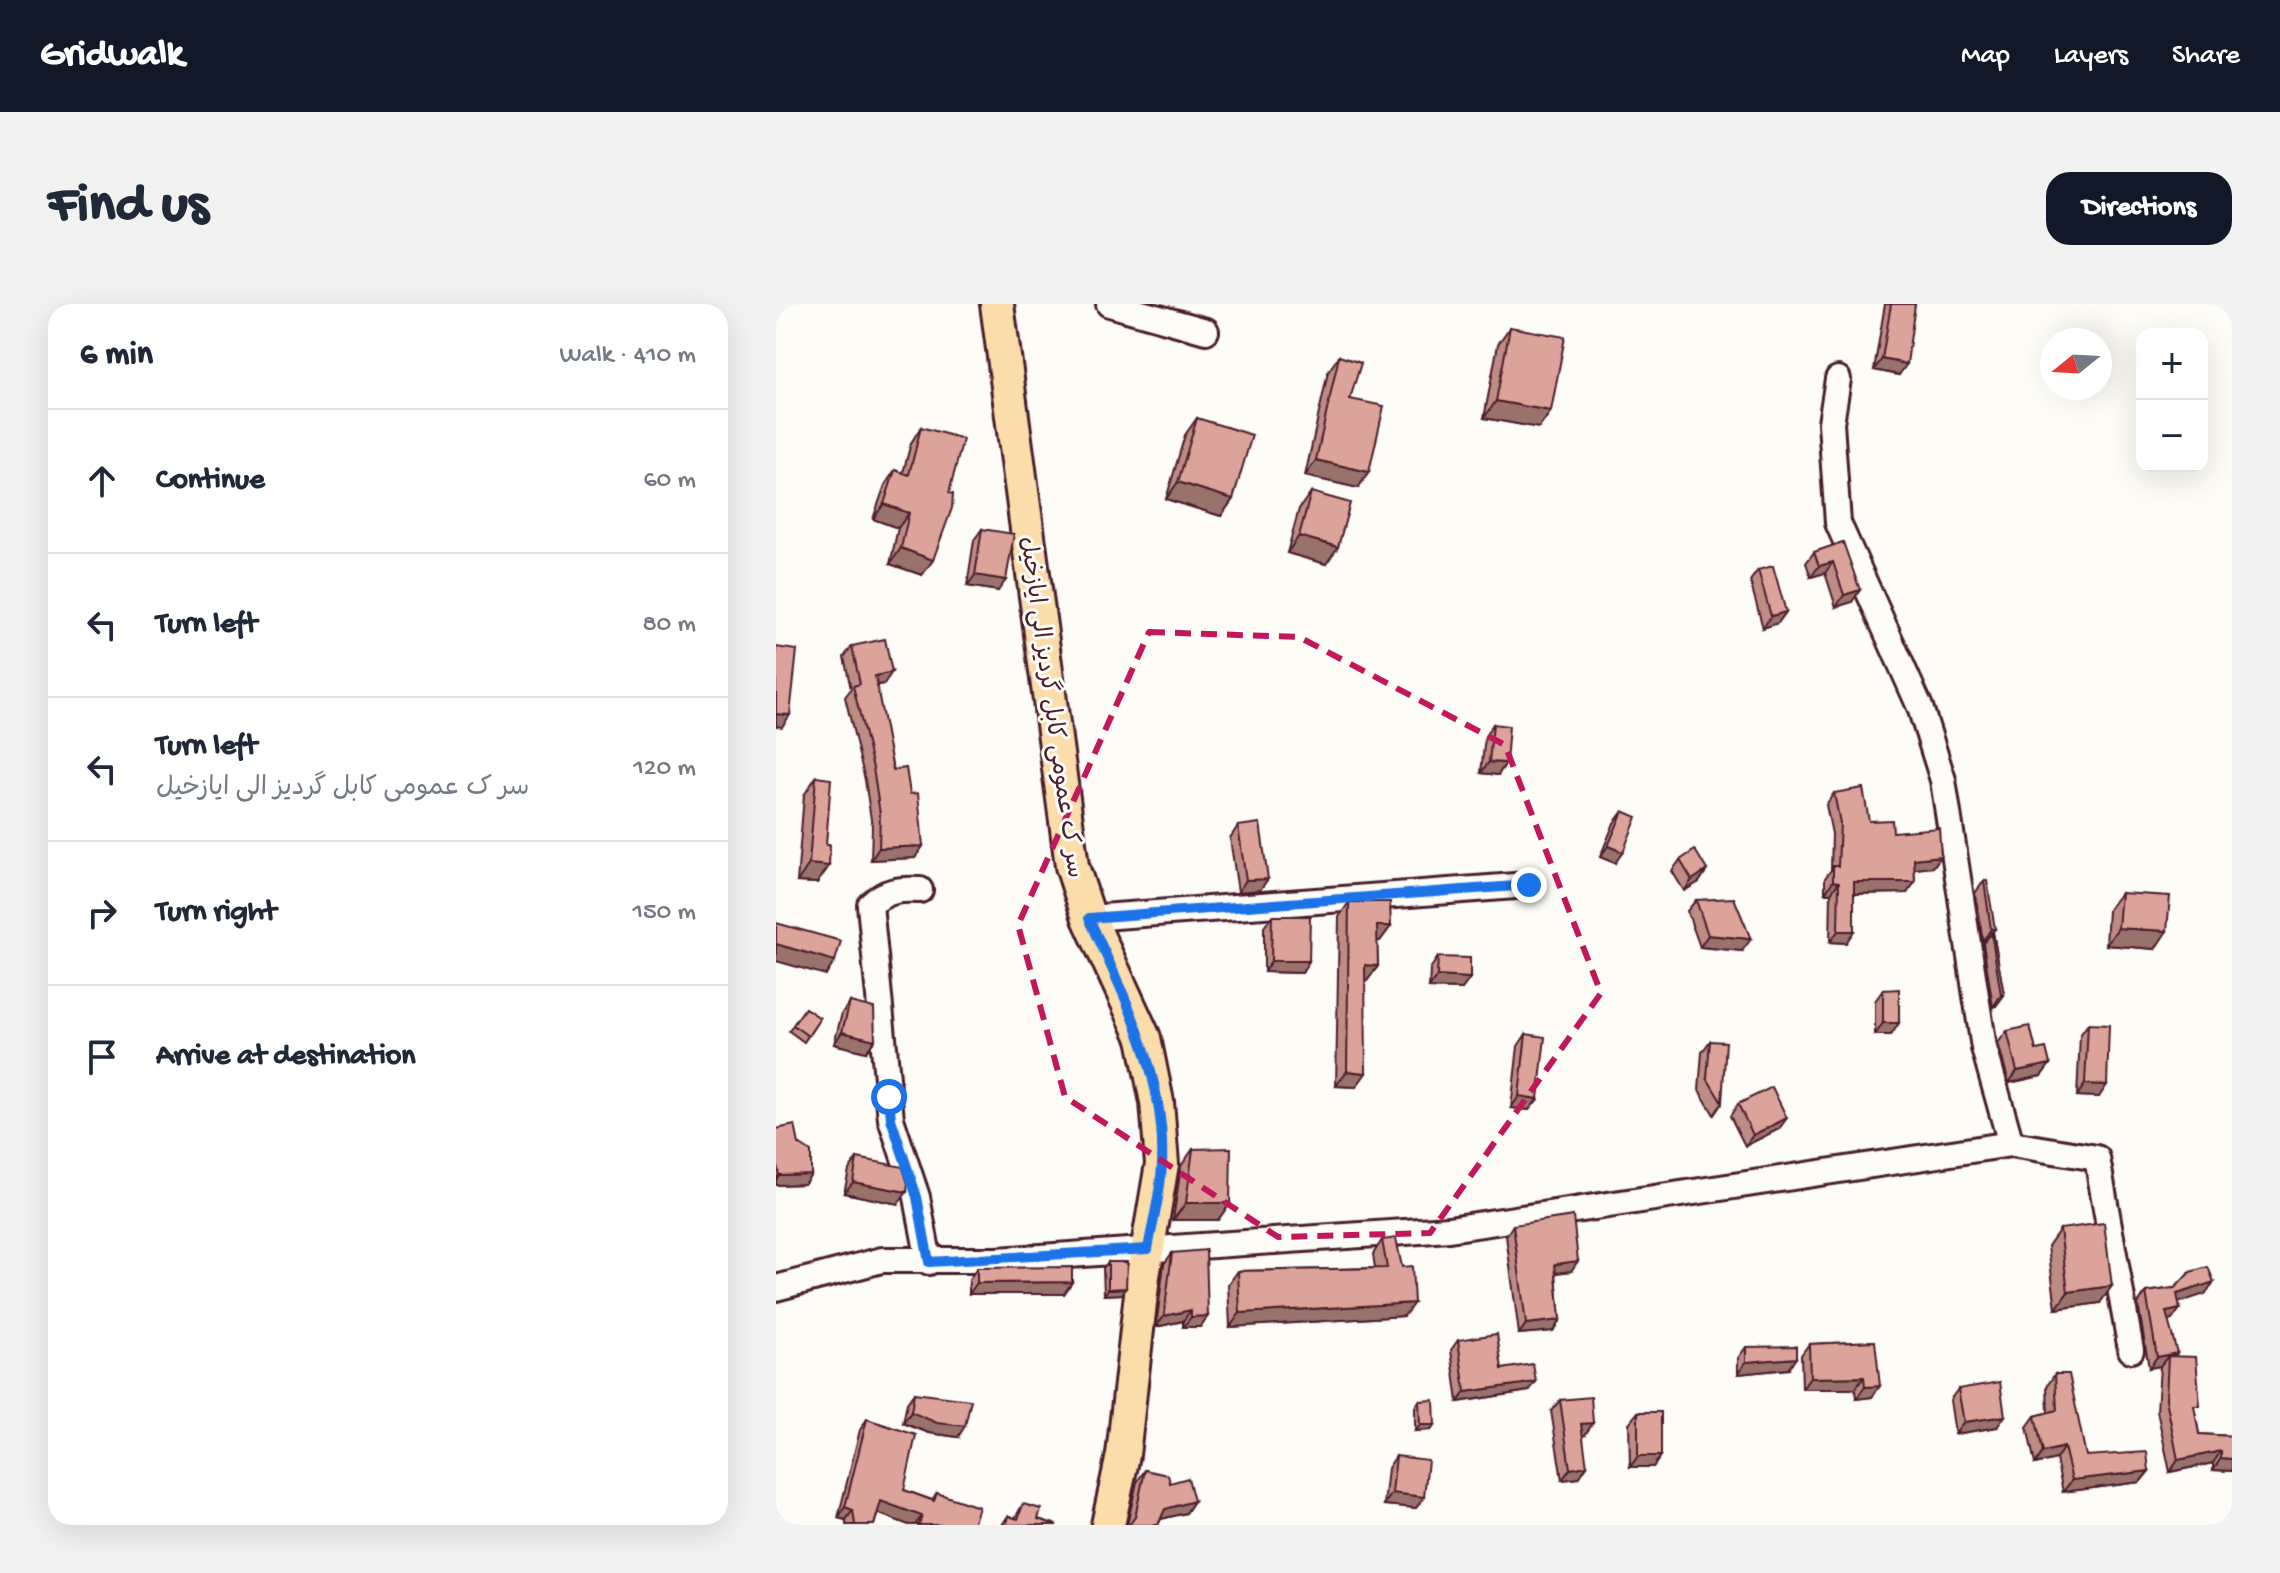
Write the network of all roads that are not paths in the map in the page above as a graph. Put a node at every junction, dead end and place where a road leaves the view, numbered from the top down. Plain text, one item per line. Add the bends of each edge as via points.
1 (997, 304) edge
2 (1109, 304) edge
3 (1206, 331) dead end
4 (1838, 379) dead end
5 (1529, 885) dead end
6 (920, 890) dead end
7 (1089, 918) junction
8 (2011, 1144) junction
9 (1148, 1249) junction
10 (929, 1262) junction
11 (776, 1288) edge
12 (2131, 1350) dead end
13 (1108, 1525) edge

1 - 7 main road, سر ک عمومی کابل گردیز الی ایازخیل via 1072,866
2 - 3 street
4 - 8 street via 1831,423 1838,523 1920,707 1943,780 1984,1048
5 - 7 street
6 - 10 street via 898,889 870,905 891,1119 917,1197
7 - 9 main road, سر ک عمومی کابل گردیز الی ایازخیل via 1144,1038 1157,1102 1162,1164
8 - 9 street via 1449,1229
8 - 12 street via 2097,1158
9 - 10 street
9 - 13 main road, سر ک عمومی کابل گردیز الی ایازخیل via 1123,1455
10 - 11 street via 882,1260

